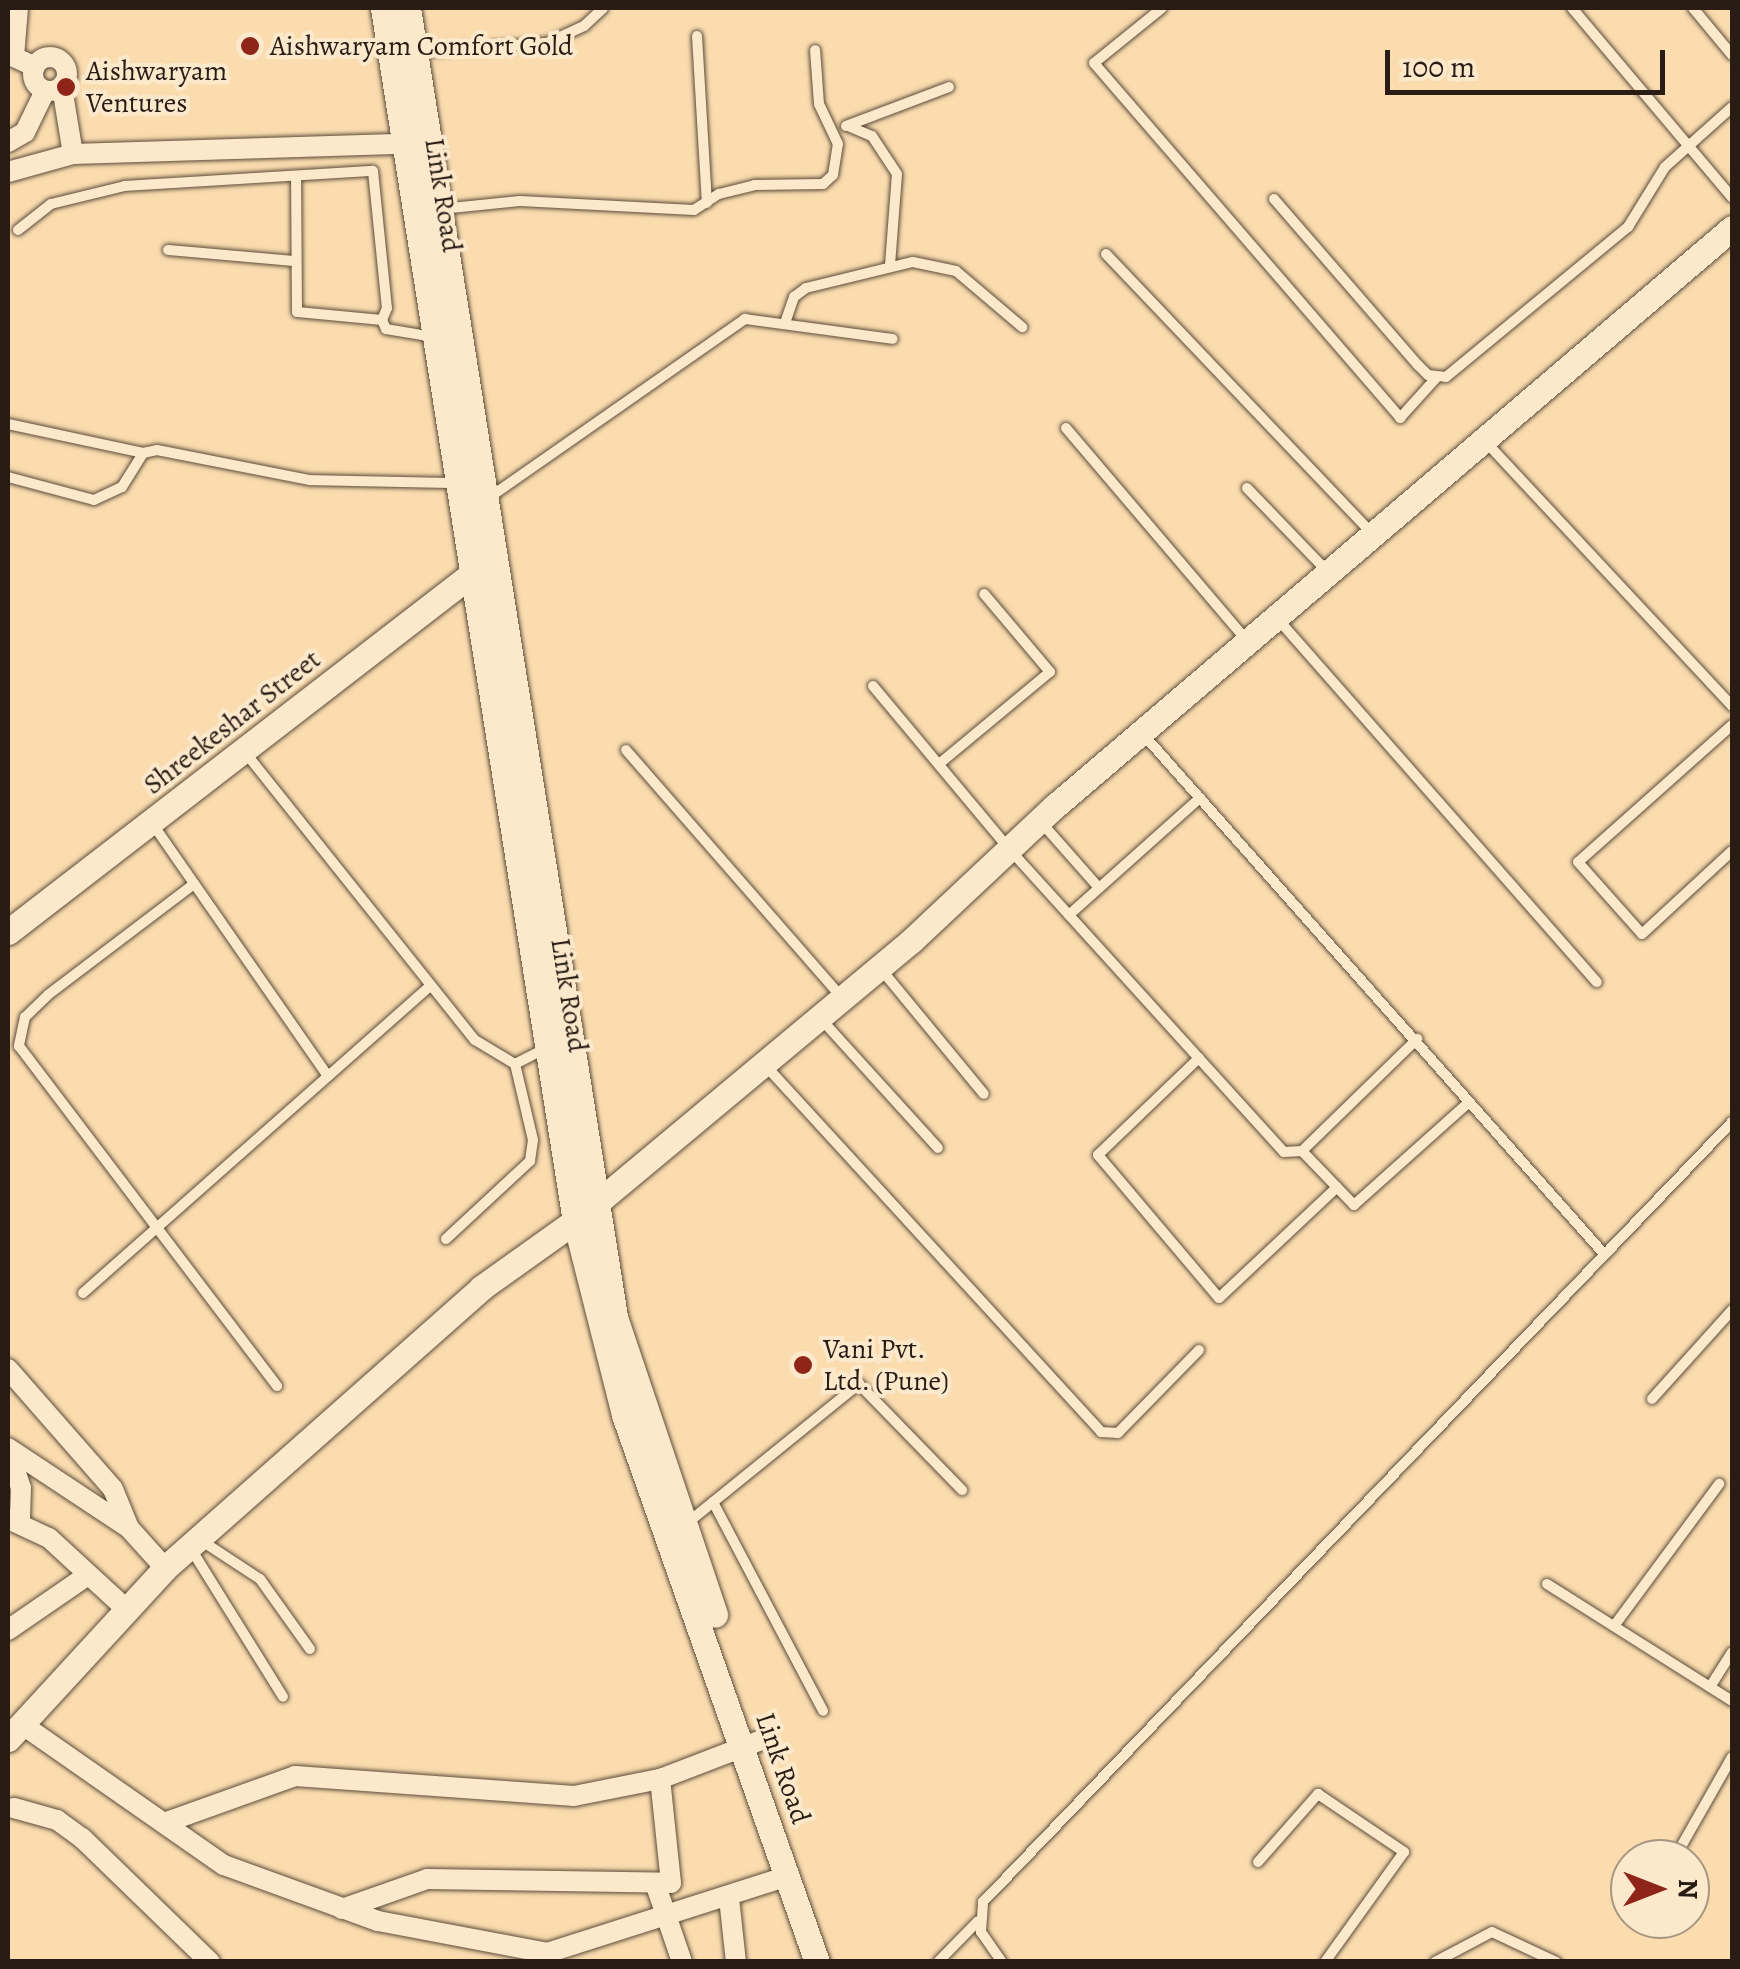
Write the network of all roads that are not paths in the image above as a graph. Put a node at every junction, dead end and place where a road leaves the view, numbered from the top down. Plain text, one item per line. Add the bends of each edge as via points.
1 (383, 8) edge
2 (408, 8) edge
3 (603, 8) edge
4 (1162, 8) edge
5 (1572, 8) edge
6 (1693, 8) edge
7 (14, 9) edge
8 (697, 36) dead end
9 (815, 50) dead end
10 (416, 52) junction
11 (1732, 55) edge
12 (10, 57) edge
13 (35, 67) junction
14 (949, 87) dead end
15 (54, 89) junction
16 (1732, 106) edge
17 (848, 126) junction
18 (836, 130) junction
19 (8, 142) edge
20 (417, 143) junction
21 (1688, 146) junction
22 (74, 154) junction
23 (8, 172) edge
24 (296, 179) junction
25 (1732, 197) edge
26 (1274, 199) dead end
27 (708, 203) junction
28 (428, 211) junction
29 (1732, 228) edge
30 (18, 230) dead end
31 (168, 250) dead end
32 (1106, 254) dead end
33 (295, 262) junction
34 (890, 266) junction
35 (382, 320) junction
36 (785, 322) junction
37 (1022, 327) dead end
38 (435, 337) junction
39 (893, 338) dead end
40 (1438, 377) junction
41 (8, 424) edge
42 (1066, 428) dead end
43 (1484, 440) junction
44 (143, 453) junction
45 (8, 478) edge
46 (458, 483) junction
47 (1247, 488) dead end
48 (486, 499) junction
49 (1373, 534) junction
50 (485, 571) junction
51 (1328, 572) junction
52 (984, 594) dead end
53 (1276, 616) junction
54 (1247, 641) junction
55 (873, 686) dead end
56 (1732, 706) edge
57 (1732, 725) edge
58 (1141, 732) junction
59 (244, 750) junction
60 (626, 750) dead end
61 (938, 764) junction
62 (1200, 798) junction
63 (1040, 821) junction
64 (151, 822) junction
65 (1011, 851) junction
66 (1732, 852) edge
67 (194, 884) junction
68 (1099, 888) junction
69 (1069, 915) junction
70 (8, 932) edge
71 (880, 967) junction
72 (1597, 982) dead end
73 (428, 988) junction
74 (842, 998) junction
75 (819, 1017) junction
76 (1417, 1040) junction
77 (547, 1048) junction
78 (1199, 1058) junction
79 (515, 1064) junction
80 (764, 1064) junction
81 (328, 1076) junction
82 (984, 1094) dead end
83 (1469, 1102) junction
84 (1732, 1122) edge
85 (938, 1148) dead end
86 (1302, 1150) junction
87 (1337, 1187) junction
88 (597, 1202) junction
89 (575, 1221) junction
90 (155, 1229) junction
91 (446, 1239) dead end
92 (1604, 1254) junction
93 (83, 1292) dead end
94 (1732, 1310) edge
95 (1198, 1350) dead end
96 (8, 1369) edge
97 (277, 1386) dead end
98 (1652, 1399) dead end
99 (8, 1448) edge
100 (1719, 1484) dead end
101 (962, 1490) dead end
102 (713, 1502) junction
103 (14, 1520) edge
104 (685, 1524) junction
105 (129, 1528) junction
106 (194, 1542) junction
107 (166, 1568) junction
108 (88, 1575) junction
109 (1547, 1584) dead end
110 (124, 1608) junction
111 (1614, 1626) junction
112 (8, 1630) edge
113 (310, 1649) dead end
114 (1732, 1652) edge
115 (1710, 1687) junction
116 (283, 1697) dead end
117 (1732, 1701) edge
118 (823, 1711) dead end
119 (15, 1732) edge
120 (752, 1746) junction
121 (1732, 1758) edge
122 (660, 1779) junction
123 (10, 1807) edge
124 (164, 1823) junction
125 (1685, 1839) edge
126 (1258, 1862) dead end
127 (788, 1876) junction
128 (655, 1883) junction
129 (729, 1898) junction
130 (342, 1909) junction
131 (670, 1918) junction
132 (978, 1921) junction
133 (553, 1957) edge
134 (210, 1962) edge
135 (682, 1962) edge
136 (736, 1962) edge
137 (817, 1962) edge
138 (835, 1962) edge
139 (938, 1962) edge
140 (1002, 1962) edge
141 (1325, 1962) edge
142 (1435, 1962) edge
143 (1556, 1962) edge

1 - 20 street, Link Road
2 - 10 street, Link Road
3 - 10 lane via 584,26 546,43
4 - 40 lane via 1094,63 1400,418
5 - 21 lane
6 - 11 lane
7 - 12 street
8 - 27 lane
9 - 18 lane via 819,104
10 - 20 street, Link Road
12 - 13 street
13 - 15 street via 36,84
13 - 15 street via 48,57 63,62 68,78
14 - 17 lane
15 - 19 street via 25,132
15 - 22 street
16 - 21 lane
17 - 18 lane
17 - 34 lane via 872,136 897,174
18 - 27 lane via 838,157 823,184 754,185
20 - 22 street
20 - 28 street, Link Road
21 - 25 lane
21 - 40 lane via 1665,167 1628,227 1454,372
22 - 23 street
24 - 30 lane via 125,186 51,204
24 - 33 lane
24 - 35 lane via 373,171 387,308
26 - 40 lane via 1418,364
27 - 28 lane via 694,210 520,200
28 - 38 street, Link Road
28 - 48 street, Link Road
29 - 43 street
31 - 33 lane
32 - 49 lane
33 - 35 lane via 295,304 302,315
34 - 36 lane via 806,288
34 - 37 lane via 946,267
35 - 38 lane via 386,330
36 - 39 lane
36 - 48 lane via 737,322
38 - 46 street, Link Road
41 - 44 lane
42 - 54 lane
43 - 49 street
43 - 56 lane
44 - 45 lane via 122,487 94,500
44 - 46 lane via 174,452 310,480
46 - 50 street, Link Road
47 - 51 lane
48 - 50 street, Link Road
49 - 51 street
50 - 59 street, Shreekeshar Street
50 - 77 street, Link Road
50 - 88 street, Link Road
51 - 53 street
52 - 61 lane via 1050,672
53 - 54 street
53 - 72 lane
54 - 58 street
55 - 61 lane
57 - 66 lane via 1578,862 1642,934
58 - 62 lane
58 - 63 street
59 - 64 street, Shreekeshar Street
59 - 73 lane
60 - 74 lane
61 - 65 lane
62 - 68 lane
62 - 76 lane
63 - 65 street
63 - 68 lane
64 - 67 lane
64 - 70 street, Shreekeshar Street
65 - 69 lane
65 - 71 street
67 - 81 lane
67 - 90 lane via 48,996 17,1031 35,1074
68 - 69 lane
69 - 78 lane
71 - 74 street
71 - 82 lane
73 - 79 lane via 475,1040
73 - 81 lane
74 - 75 street
75 - 80 street
75 - 85 lane
76 - 83 lane
76 - 86 lane
77 - 79 lane
77 - 89 street, Link Road
78 - 86 lane via 1284,1152
78 - 87 lane via 1098,1155 1219,1298
79 - 91 lane via 533,1140 530,1160
80 - 88 street
80 - 95 lane via 1101,1432 1118,1433
81 - 90 lane
83 - 87 lane via 1354,1205
83 - 92 lane
84 - 92 lane
86 - 87 lane
88 - 89 street
88 - 104 street, Link Road via 620,1336
89 - 106 street via 481,1288
89 - 120 street, Link Road via 624,1414
90 - 93 lane
90 - 97 lane
92 - 132 lane via 1082,1792 984,1902
94 - 98 lane
96 - 105 street via 114,1489
99 - 103 street via 21,1488
99 - 105 street
100 - 111 lane
101 - 102 lane via 858,1384
102 - 104 lane
102 - 118 lane
103 - 108 street via 49,1538
104 - 120 street, Link Road
105 - 107 street
106 - 107 street
106 - 113 lane via 260,1580
106 - 116 lane
107 - 110 street
108 - 110 street
108 - 112 street
109 - 111 lane
110 - 119 street
111 - 115 lane
114 - 115 lane
115 - 117 lane
119 - 124 street
120 - 122 street
120 - 127 street, Link Road
120 - 138 street, Link Road
121 - 125 lane
122 - 124 street via 574,1796 295,1776
122 - 128 street via 671,1883
123 - 134 street via 57,1820 82,1838
124 - 130 street via 251,1878
126 - 141 lane via 1318,1794 1404,1852
127 - 129 street
127 - 137 street, Link Road
128 - 130 street via 427,1878
128 - 131 street
129 - 131 street
129 - 136 street
130 - 133 street
131 - 133 street
131 - 135 street
132 - 139 lane
132 - 140 lane
142 - 143 lane via 1492,1932

